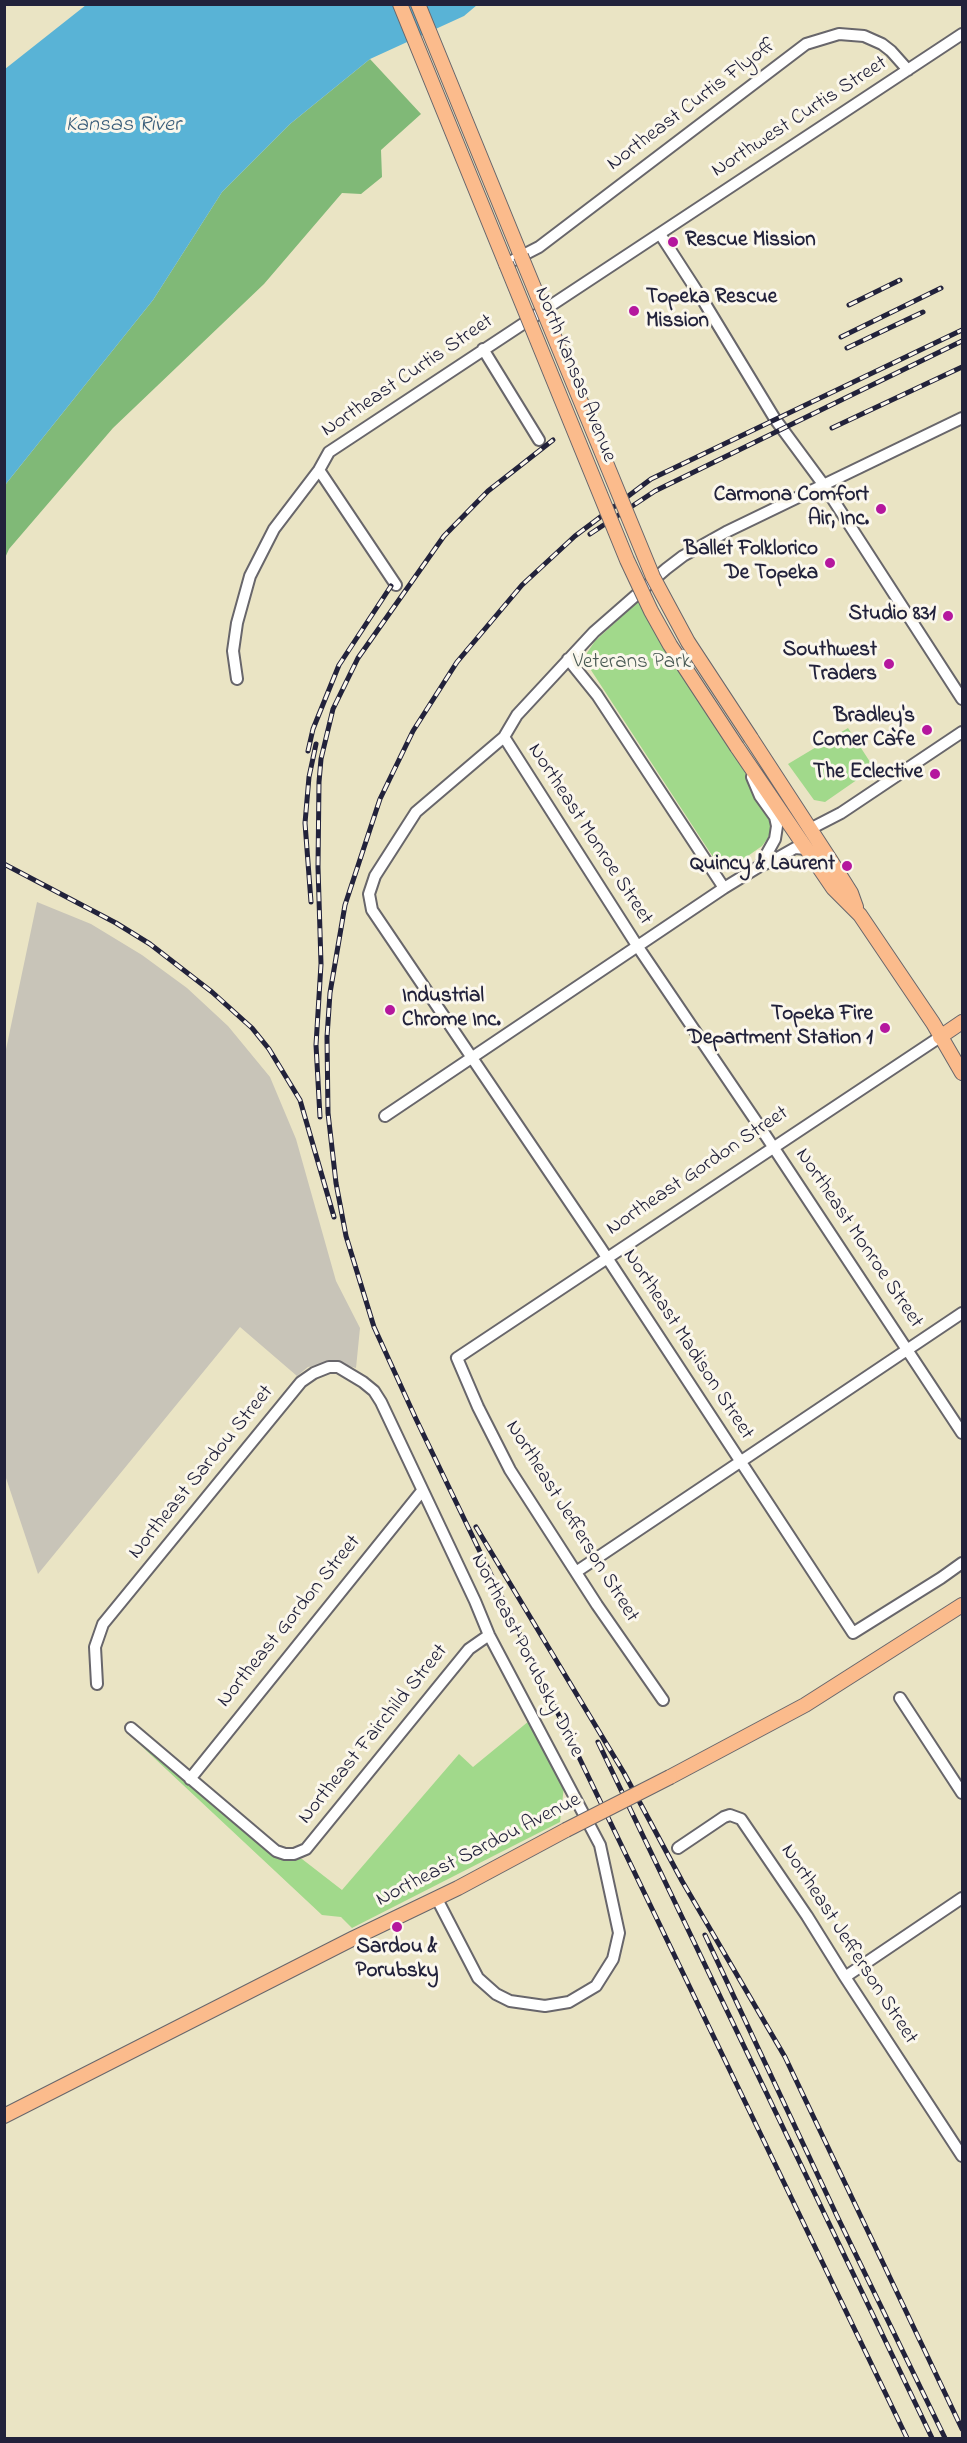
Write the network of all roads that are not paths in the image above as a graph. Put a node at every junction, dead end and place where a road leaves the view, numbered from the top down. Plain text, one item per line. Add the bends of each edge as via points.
1 (400, 4) edge
2 (418, 4) edge
3 (963, 34) edge
4 (908, 70) junction
5 (660, 234) junction
6 (521, 256) junction
7 (506, 264) junction
8 (483, 349) junction
9 (963, 418) edge
10 (539, 440) dead end
11 (319, 470) junction
12 (823, 484) junction
13 (396, 585) dead end
14 (568, 659) junction
15 (237, 679) dead end
16 (963, 699) edge
17 (963, 732) edge
18 (504, 737) junction
19 (740, 751) junction
20 (810, 829) junction
21 (806, 849) junction
22 (760, 866) junction
23 (724, 888) junction
24 (860, 915) junction
25 (638, 947) junction
26 (963, 1022) edge
27 (940, 1037) junction
28 (472, 1058) junction
29 (963, 1073) edge
30 (385, 1116) dead end
31 (774, 1148) junction
32 (606, 1258) junction
33 (963, 1313) edge
34 (908, 1350) junction
35 (457, 1358) joint
36 (363, 1383) joint
37 (963, 1433) edge
38 (741, 1461) junction
39 (422, 1491) junction
40 (963, 1563) edge
41 (576, 1572) junction
42 (963, 1605) edge
43 (489, 1635) junction
44 (97, 1684) dead end
45 (900, 1698) dead end
46 (663, 1700) dead end
47 (131, 1728) dead end
48 (190, 1779) junction
49 (963, 1792) edge
50 (678, 1848) dead end
51 (963, 1898) edge
52 (437, 1899) junction
53 (845, 1977) junction
54 (4, 2116) edge
55 (963, 2156) edge

1 - 7 main road, North Kansas Avenue
2 - 6 main road, North Kansas Avenue
3 - 4 street, Northwest Curtis Street
4 - 5 street, Northwest Curtis Street
4 - 6 street, Northeast Curtis Flyoff via 882,44 864,36 839,34 806,44 539,247
5 - 8 street, Northeast Curtis Street
5 - 12 street via 775,419
6 - 7 street, Northeast Curtis Flyoff, bridge
6 - 20 main road, North Kansas Avenue, bridge via 653,577 688,642
7 - 19 main road, North Kansas Avenue, bridge via 651,611
8 - 10 street
8 - 11 street, Northeast Curtis Street via 329,452
9 - 12 street
11 - 13 street
11 - 15 street, Northeast Curtis Street via 274,529 250,576 233,651
12 - 14 street via 683,556 628,600
12 - 16 street
14 - 18 street via 517,715
14 - 23 street via 597,695
17 - 20 street via 841,813
18 - 25 street, Northeast Monroe Street
18 - 28 street, Northeast Madison Street via 416,812 370,885 372,910
19 - 21 main road, North Kansas Avenue
19 - 22 street via 777,825 775,839
20 - 24 main road, North Kansas Avenue via 851,893
21 - 22 street via 795,848
21 - 24 main road, North Kansas Avenue via 833,888
22 - 23 street
23 - 25 street
24 - 27 main road
25 - 28 street
25 - 31 street, Northeast Monroe Street
26 - 27 main road, Northeast Gordon Street
27 - 29 main road
27 - 31 street, Northeast Gordon Street
28 - 30 street
28 - 32 street, Northeast Madison Street
31 - 32 street, Northeast Gordon Street
31 - 34 street, Northeast Monroe Street
32 - 35 street, Northeast Gordon Street
32 - 38 street, Northeast Madison Street
33 - 34 street
34 - 37 street, Northeast Monroe Street
34 - 38 street
35 - 41 street, Northeast Jefferson Street via 502,1456
36 - 39 street, Northeast Porubsky Drive via 381,1402
36 - 44 street, Northeast Sardou Street via 338,1367 314,1373 301,1382 104,1624 96,1647
38 - 40 street, Northeast Madison Street via 853,1633
38 - 41 street
39 - 43 street, Northeast Porubsky Drive
39 - 48 street, Northeast Gordon Street
41 - 46 street, Northeast Jefferson Street
42 - 52 main road, Northeast Sardou Avenue, bridge via 805,1705
43 - 48 street, Northeast Fairchild Street via 469,1649 306,1850 288,1855 276,1851
43 - 52 street, Northeast Porubsky Drive via 600,1845 619,1933 614,1959 596,1986 569,2002 545,2006 510,2001 478,1978
45 - 49 street
47 - 48 street
50 - 53 street, Northeast Jefferson Street via 724,1817 741,1819
51 - 53 street
52 - 54 main road, Northeast Sardou Avenue
53 - 55 street, Northeast Jefferson Street

